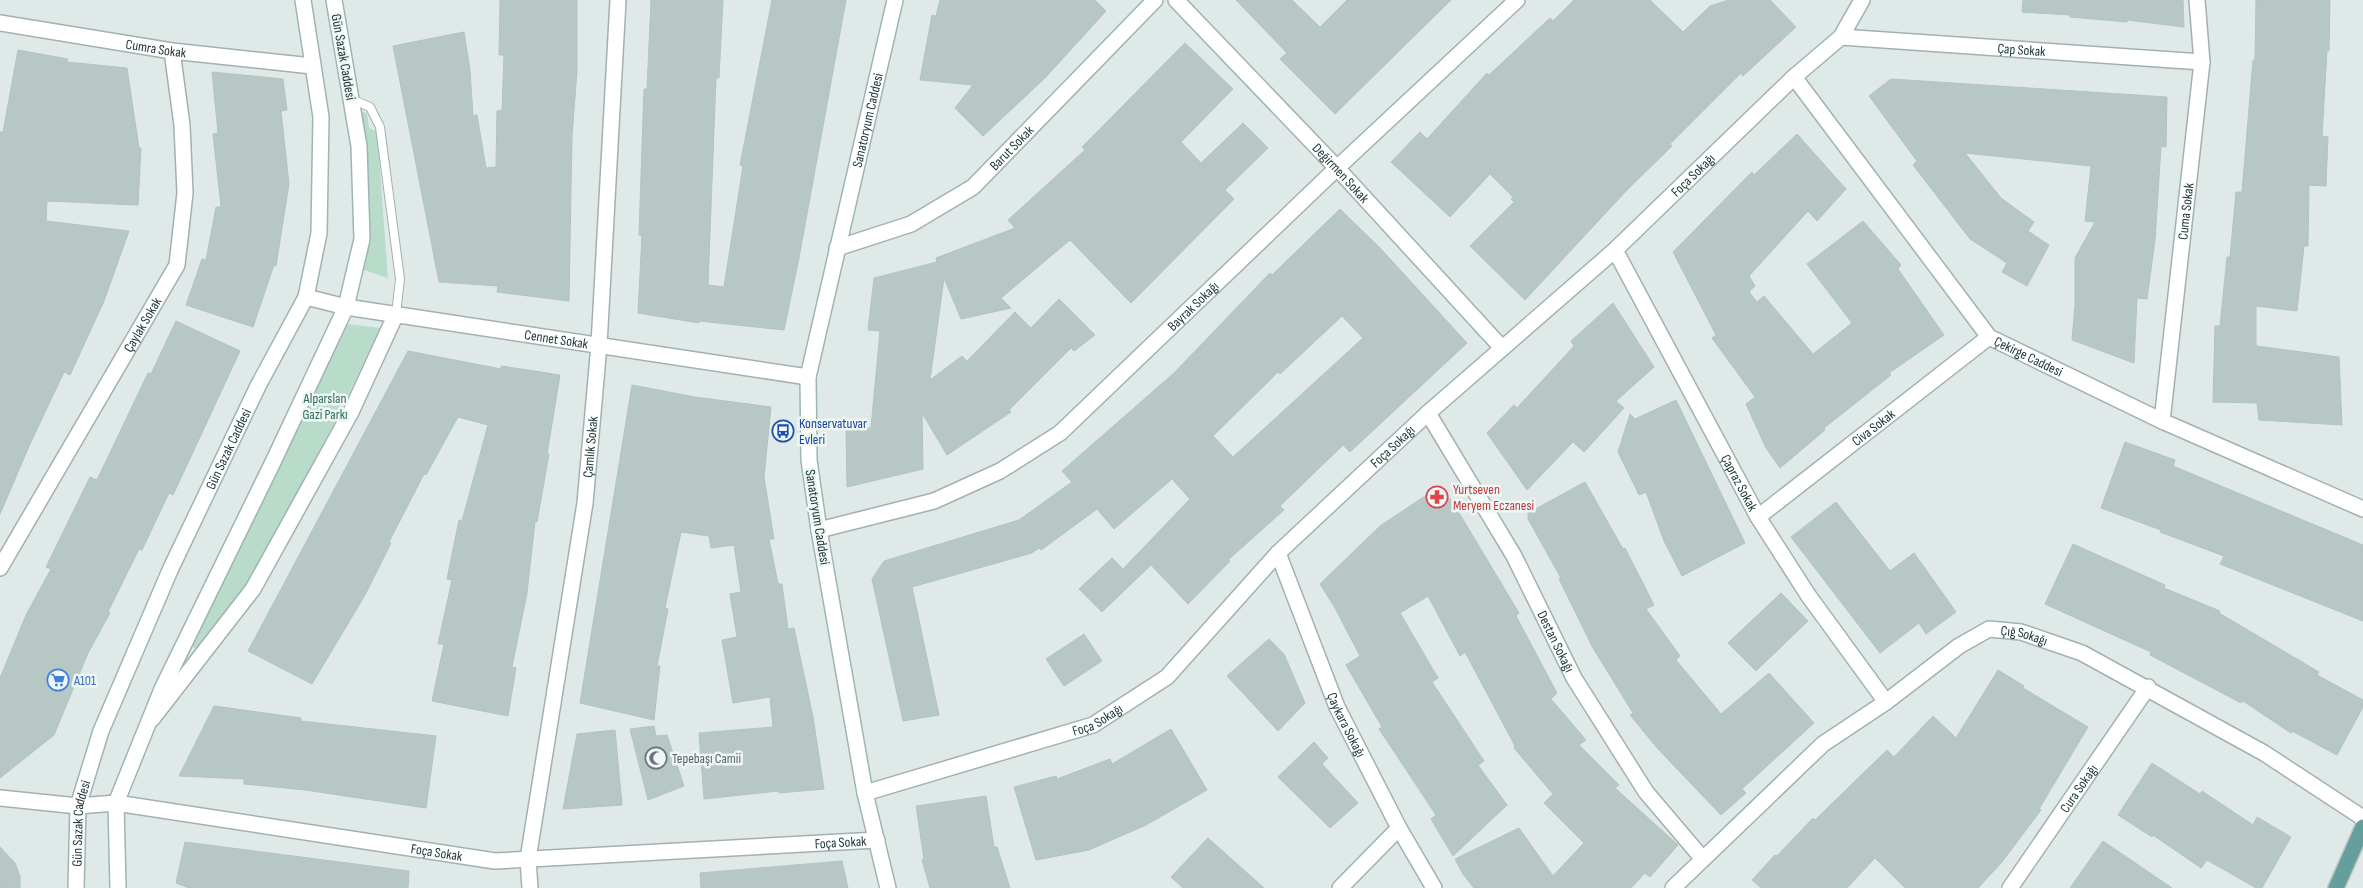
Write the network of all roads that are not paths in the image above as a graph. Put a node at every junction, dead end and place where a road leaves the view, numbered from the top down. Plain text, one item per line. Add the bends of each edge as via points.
1 (304, 0) edge
2 (334, 0) edge
3 (618, 0) edge
4 (895, 0) edge
5 (1155, 0) edge
6 (1176, 0) edge
7 (1517, 0) edge
8 (1862, 0) edge
9 (2197, 0) edge
10 (0, 23) edge
11 (1841, 36) junction
12 (172, 51) junction
13 (2202, 62) junction
14 (312, 66) junction
15 (1794, 77) junction
16 (351, 99) junction
17 (1337, 168) junction
18 (837, 248) junction
19 (1615, 250) junction
20 (306, 297) junction
21 (346, 307) junction
22 (396, 314) junction
23 (1989, 337) junction
24 (599, 346) junction
25 (1502, 348) junction
26 (808, 377) junction
27 (1428, 413) junction
28 (2162, 421) junction
29 (2363, 509) edge
30 (1758, 517) junction
31 (819, 530) junction
32 (1278, 553) junction
33 (0, 568) edge
34 (2148, 687) junction
35 (1886, 702) junction
36 (147, 726) junction
37 (864, 793) junction
38 (0, 798) edge
39 (116, 803) junction
40 (78, 806) junction
41 (2363, 818) edge
42 (2363, 827) edge
43 (1399, 828) junction
44 (877, 840) junction
45 (1702, 858) junction
46 (528, 859) junction
47 (76, 888) edge
48 (118, 888) edge
49 (530, 888) edge
50 (888, 888) edge
51 (1340, 888) edge
52 (1434, 888) edge
53 (1673, 888) edge
54 (2010, 888) edge
55 (2336, 888) edge

1 - 14 street, Gün Sazak Caddesi
2 - 16 street, Gün Sazak Caddesi
3 - 24 street, Çamlık Sokak
4 - 18 street, Sanatoryum Caddesi
5 - 18 street, Barut Sokak via 973,187 911,224
6 - 17 street, Değirmen Sokak
7 - 17 street, Bayrak Sokağı
8 - 11 street, Foça Sokağı
9 - 13 street, Cuma Sokak
10 - 12 street, Cumra Sokak
11 - 13 street, Çap Sokak
11 - 15 street, Foça Sokağı
12 - 14 street, Cumra Sokak
12 - 33 street, Çaylak Sokak via 182,125 185,193 177,265
13 - 28 street, Cuma Sokak
14 - 20 street, Gün Sazak Caddesi via 321,117 319,214
15 - 19 street, Foça Sokağı
15 - 23 street, Çekirge Caddesi
16 - 21 street, Gün Sazak Caddesi via 359,146 362,239
16 - 22 lane via 370,106 380,127 400,279
17 - 25 street, Değirmen Sokak
17 - 31 street, Bayrak Sokağı via 1060,433 1000,471 934,501
18 - 26 street, Sanatoryum Caddesi
19 - 25 street, Foça Sokağı
19 - 30 street, Çapraz Sokak
20 - 21 street, Cennet Sokak
20 - 40 street, Gün Sazak Caddesi via 258,386 171,568 101,731
21 - 22 street, Cennet Sokak
21 - 36 street, Gün Sazak Caddesi
22 - 24 street, Cennet Sokak
22 - 36 street, Gün Sazak Caddesi via 351,412 253,589
23 - 28 street, Çekirge Caddesi
23 - 30 street, Civa Sokak
24 - 26 street, Cennet Sokak
24 - 46 street, Çamlık Sokak via 586,503
25 - 27 street, Foça Sokağı
26 - 31 street, Sanatoryum Caddesi via 809,460
27 - 32 street, Foça Sokağı
27 - 45 street, Destan Sokağı via 1514,556 1574,678 1646,792
28 - 29 street, Çekirge Caddesi
30 - 35 street, Çapraz Sokak via 1808,595
31 - 37 street, Sanatoryum Caddesi
32 - 37 street, Foça Sokağı via 1167,677 1093,725
32 - 43 street, Çaykara Sokağı via 1337,707
34 - 35 street, Çığ Sokağı via 2082,653 2021,632 1990,629 1959,646
34 - 41 street, Çığ Sokağı via 2264,753
34 - 54 street, Cura Sokağı
35 - 45 street, Çığ Sokağı via 1823,744
36 - 39 street, Gün Sazak Caddesi
37 - 44 street, Sanatoryum Caddesi
38 - 40 street, Foça Sokak
39 - 40 street, Foça Sokak
39 - 46 street, Foça Sokak via 495,861
39 - 48 street, Gün Sazak Caddesi
40 - 47 street, Gün Sazak Caddesi
42 - 55 main road
43 - 51 street
43 - 52 street, Çaykara Sokağı
44 - 46 street, Foça Sokak
44 - 50 street, Sanatoryum Caddesi
45 - 53 street, Çığ Sokağı
46 - 49 street, Çamlık Sokak

